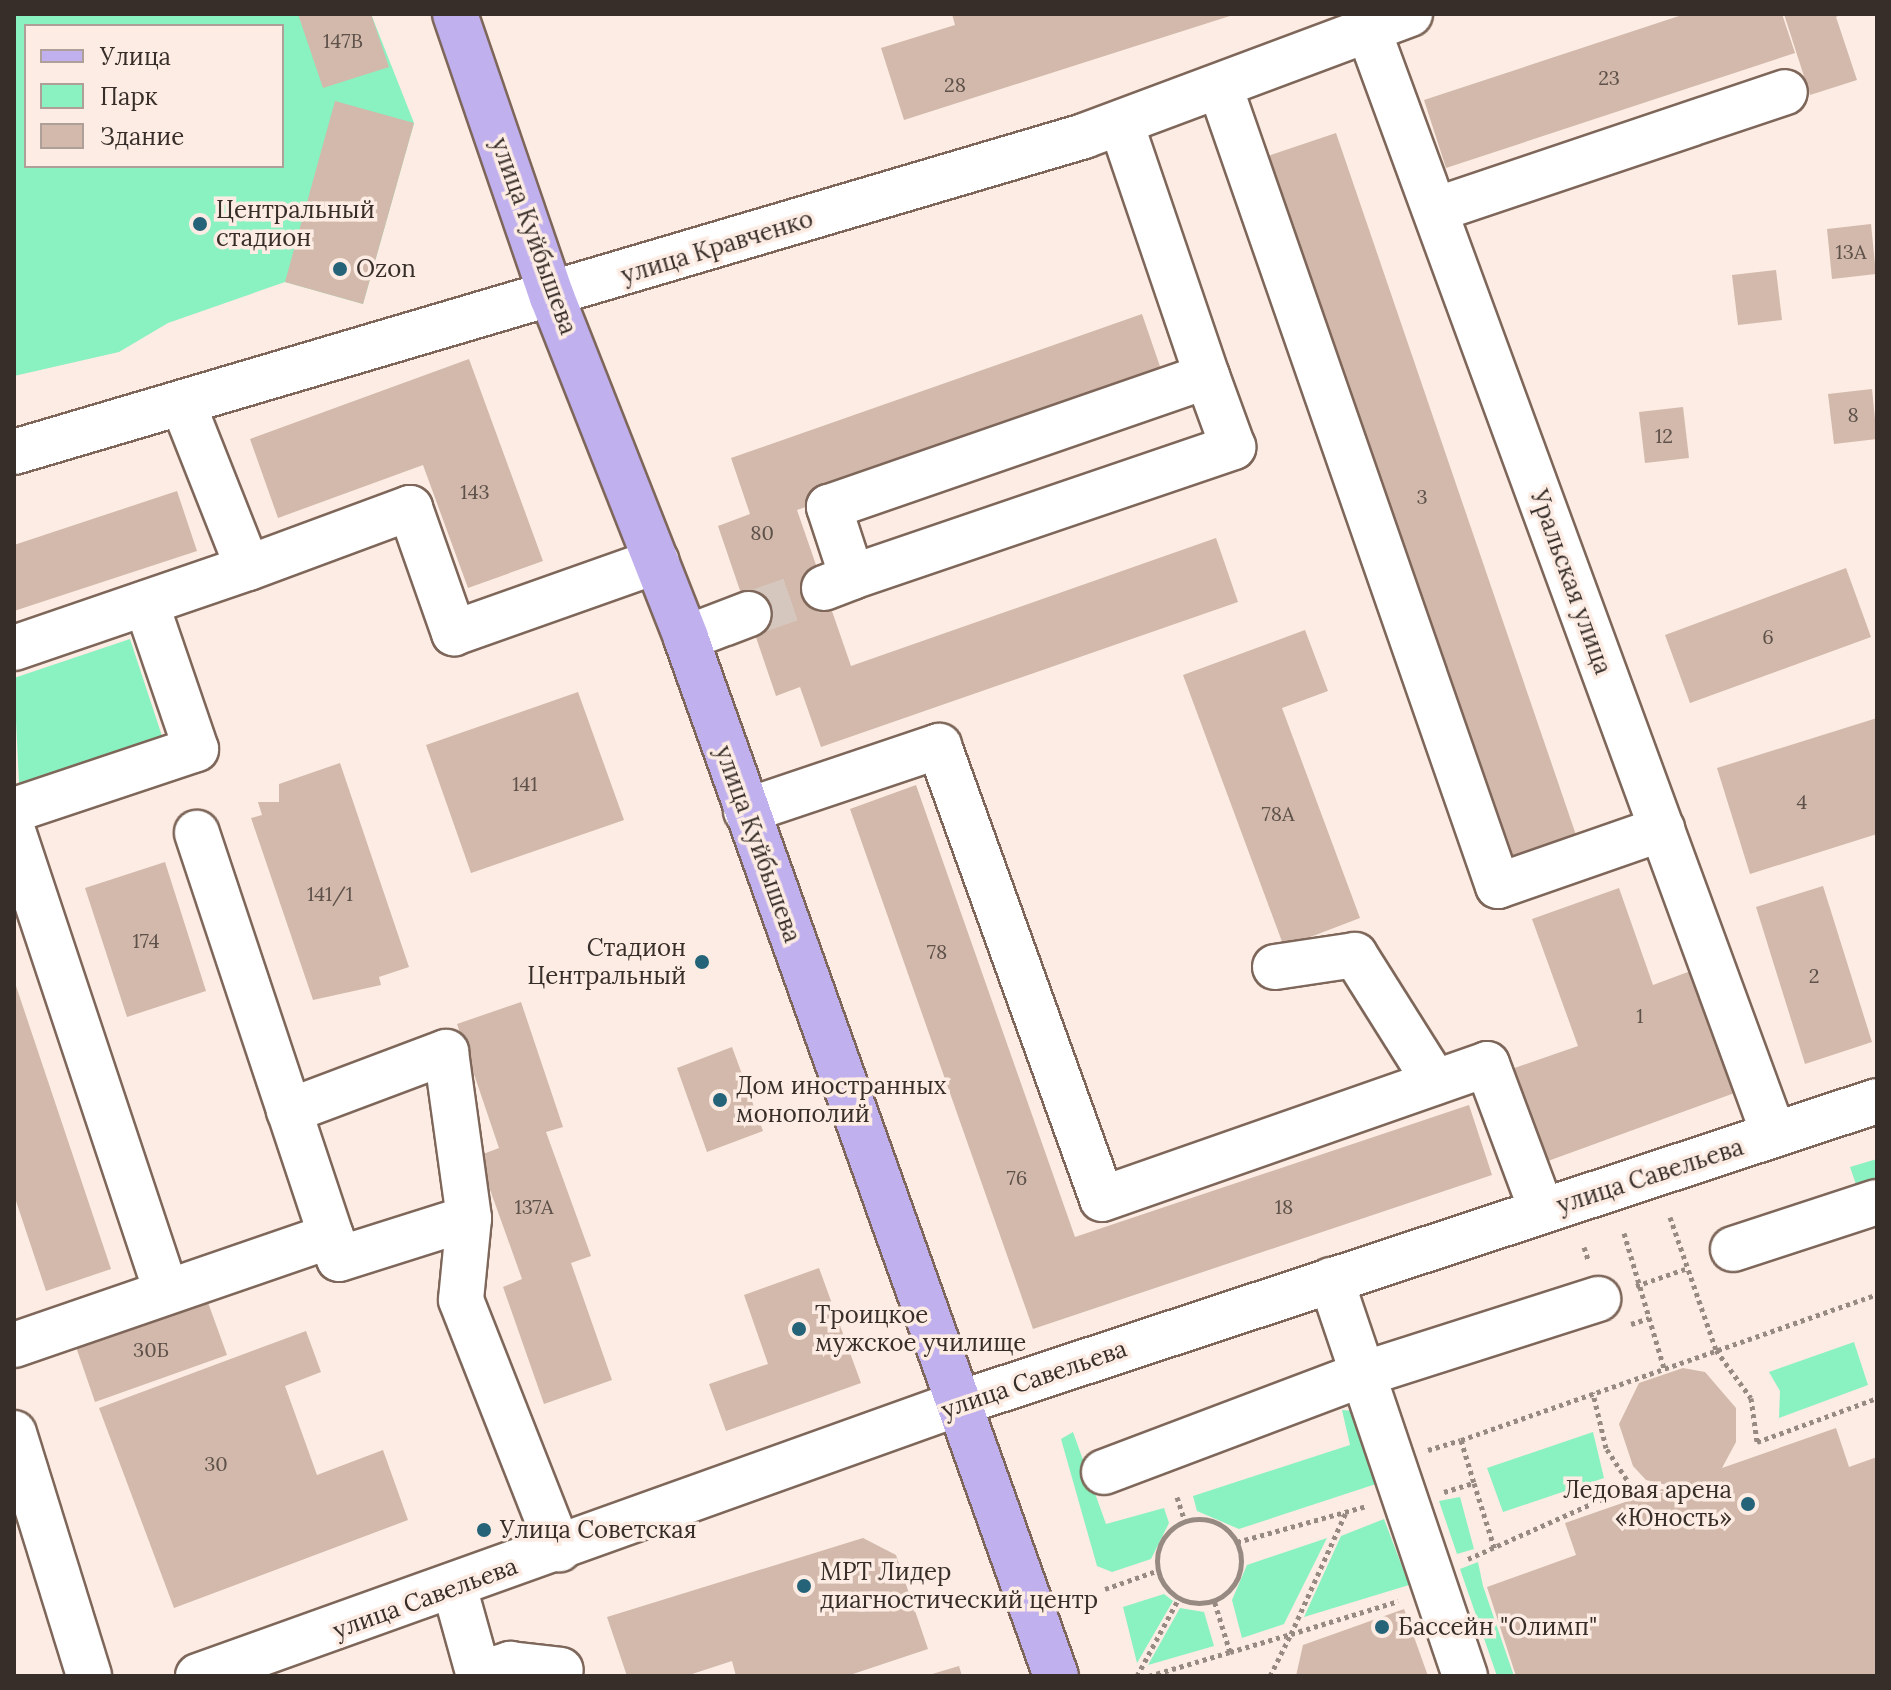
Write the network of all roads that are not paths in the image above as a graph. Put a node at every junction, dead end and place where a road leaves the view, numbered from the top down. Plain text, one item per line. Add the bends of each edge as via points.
1 (455, 14) edge
2 (1410, 14) edge
3 (1368, 29) junction
4 (1220, 87) junction
5 (1785, 92) dead end
6 (1121, 124) junction
7 (1435, 210) junction
8 (552, 297) junction
9 (1207, 376) junction
10 (183, 404) junction
11 (14, 452) edge
12 (657, 561) junction
13 (248, 568) junction
14 (146, 603) junction
15 (749, 614) tunnel mouth
16 (686, 638) junction
17 (14, 648) edge
18 (14, 810) edge
19 (746, 811) junction
20 (1662, 829) junction
21 (197, 833) dead end
22 (14, 834) edge
23 (1275, 967) dead end
24 (1435, 1082) junction
25 (1877, 1101) edge
26 (289, 1111) junction
27 (1774, 1135) junction
28 (1877, 1202) edge
29 (1542, 1211) junction
30 (469, 1218) junction
31 (331, 1236) junction
32 (1733, 1249) dead end
33 (1331, 1280) junction
34 (166, 1290) junction
35 (1598, 1299) dead end
36 (14, 1345) edge
37 (1363, 1374) junction
38 (960, 1403) junction
39 (14, 1433) edge
40 (1104, 1472) dead end
41 (559, 1549) junction
42 (455, 1590) junction
43 (561, 1670) dead end
44 (479, 1675) edge
45 (89, 1676) edge
46 (198, 1676) edge
47 (1056, 1676) edge
48 (1465, 1676) edge

1 - 8 main road, улица Куйбышева
2 - 3 street, улица Кравченко
3 - 4 street, улица Кравченко
3 - 7 street, Уральская улица
4 - 6 street, улица Кравченко
4 - 20 street via 1498,886
5 - 7 street
6 - 8 street, улица Кравченко
6 - 9 street
7 - 20 street, Уральская улица
8 - 10 street, улица Кравченко
8 - 12 main road, улица Куйбышева
9 - 9 street via 829,507 838,582 1233,447
10 - 11 street, улица Кравченко
10 - 13 street
12 - 13 street via 454,633 410,508
12 - 16 main road, улица Куйбышева
13 - 14 street
14 - 17 street
14 - 18 street via 196,749
15 - 16 street
16 - 19 main road, улица Куйбышева
19 - 24 street via 939,746 1102,1199
19 - 38 main road, улица Куйбышева
20 - 27 street, Уральская улица
21 - 26 street
22 - 34 street
23 - 24 street via 1355,955
24 - 29 street via 1487,1064
25 - 27 street, улица Савельева
26 - 30 street via 446,1052
26 - 31 street
27 - 29 street, улица Савельева
28 - 32 street
29 - 33 street, улица Савельева
30 - 31 street via 339,1259
30 - 41 street via 461,1300
31 - 34 street
33 - 37 street
33 - 38 street, улица Савельева
34 - 36 street
35 - 37 street
37 - 40 street
37 - 48 street
38 - 41 street, улица Савельева
38 - 47 main road, улица Куйбышева
39 - 45 street
41 - 42 street, улица Савельева
42 - 44 street
42 - 46 street, улица Савельева
43 - 44 street via 510,1664

